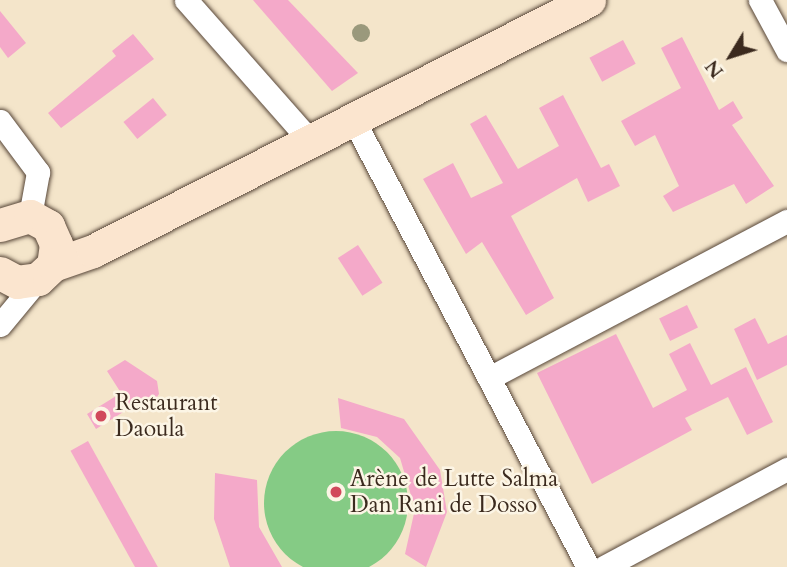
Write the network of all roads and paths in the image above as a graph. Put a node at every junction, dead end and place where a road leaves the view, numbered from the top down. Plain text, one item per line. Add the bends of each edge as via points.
1 (186, 0) edge
2 (589, 0) edge
3 (760, 0) edge
4 (787, 50) edge
5 (353, 119) junction
6 (0, 121) edge
7 (311, 142) junction
8 (787, 221) edge
9 (35, 244) edge
10 (0, 273) edge
11 (0, 325) edge
12 (489, 377) junction
13 (787, 469) edge
14 (588, 567) edge
15 (604, 567) edge

1 - 7 street
2 - 5 main road
3 - 4 street
5 - 7 main road
5 - 12 street
6 - 9 street via 38,172
7 - 9 main road via 109,242
8 - 12 street
9 - 10 main road via 17,282
9 - 11 street
12 - 14 street
13 - 15 street

